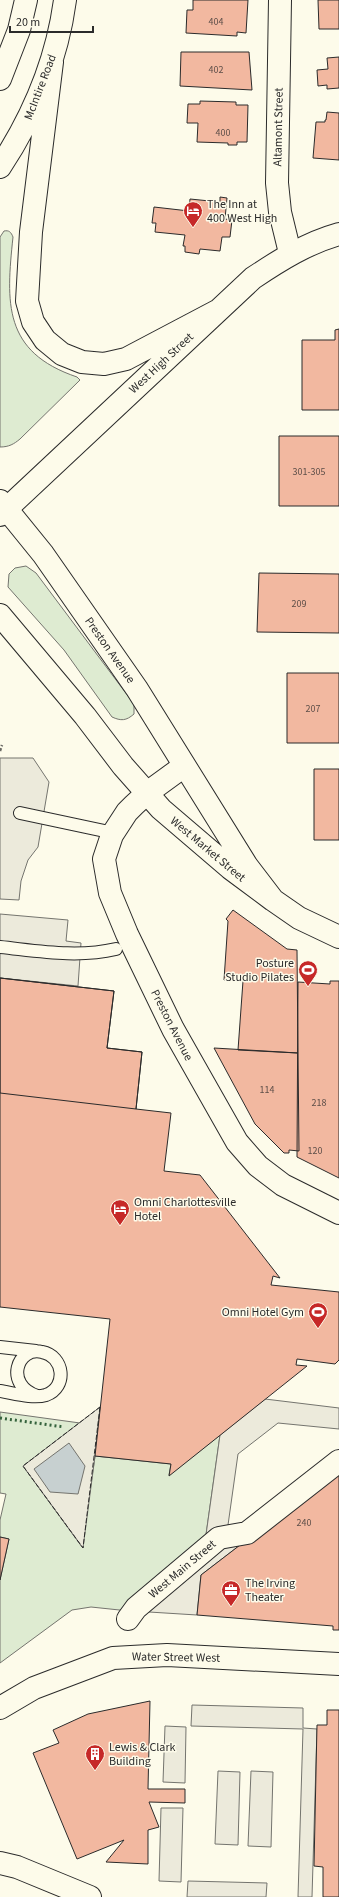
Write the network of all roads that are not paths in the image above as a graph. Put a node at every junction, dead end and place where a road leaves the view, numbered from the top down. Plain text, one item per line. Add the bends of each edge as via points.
1 (26, 0) edge
2 (48, 0) edge
3 (280, 0) edge
4 (63, 9) edge
5 (52, 62) junction
6 (0, 80) edge
7 (0, 167) edge
8 (339, 234) edge
9 (290, 254) junction
10 (217, 310) junction
11 (2, 508) edge
12 (0, 615) edge
13 (184, 766) junction
14 (146, 793) junction
15 (20, 814) dead end
16 (114, 832) junction
17 (273, 900) junction
18 (339, 936) edge
19 (0, 947) edge
20 (116, 949) dead end
21 (339, 1213) edge
22 (0, 1346) edge
23 (41, 1351) junction
24 (0, 1391) edge
25 (37, 1396) junction
26 (339, 1461) edge
27 (128, 1619) dead end
28 (339, 1664) edge
29 (0, 1708) edge
30 (0, 1863) edge
31 (90, 1897) edge

1 - 6 main road via 19,30
2 - 4 main road
3 - 9 main road, Altamont Street via 277,183 280,212
4 - 5 main road, McIntire Road
5 - 7 main road, McIntire Road via 31,114
5 - 10 main road via 31,232 27,301 33,322 45,340 62,354 82,362 104,364 126,359
8 - 9 main road, West High Street
9 - 10 main road, West High Street via 252,278
10 - 11 main road, West High Street
11 - 13 main road, Preston Avenue via 43,554 133,683
12 - 14 main road
13 - 14 main road, Preston Avenue
13 - 17 main road, West Market Street via 247,866
14 - 16 main road, Preston Avenue via 127,812
14 - 17 main road, West Market Street via 230,868
15 - 16 lane
16 - 21 main road, Preston Avenue via 104,859 110,893 173,1029 237,1142 258,1166 283,1185
17 - 18 main road, West Market Street via 299,918
19 - 20 lane via 76,955
22 - 23 lane
23 - 25 lane via 56,1359 61,1376 59,1384 53,1390 46,1395
23 - 25 lane via 25,1356 17,1371 17,1380 22,1388
24 - 25 lane
26 - 27 main road, West Main Street via 247,1533 220,1538 136,1608
28 - 29 main road, Water Street West via 166,1655 113,1658 34,1688
30 - 31 main road via 17,1866

